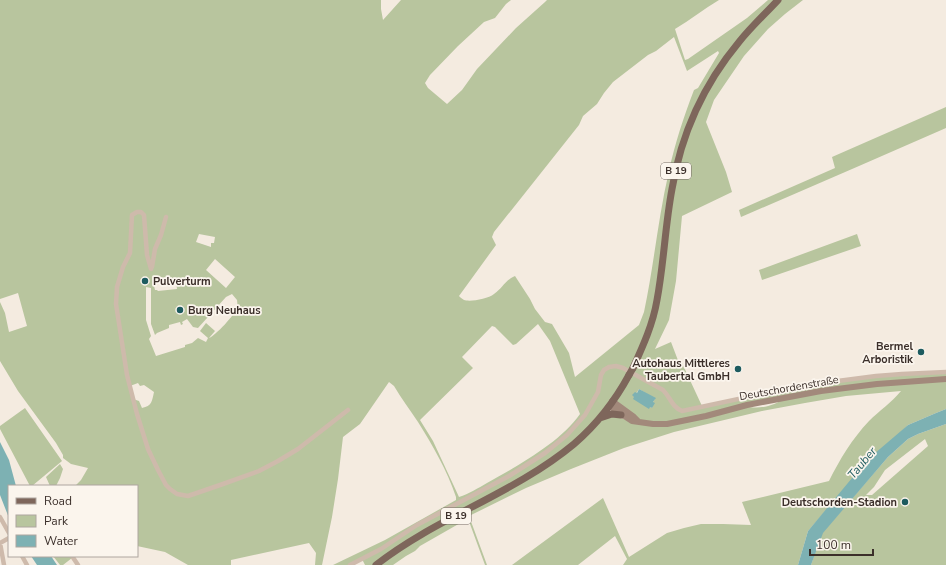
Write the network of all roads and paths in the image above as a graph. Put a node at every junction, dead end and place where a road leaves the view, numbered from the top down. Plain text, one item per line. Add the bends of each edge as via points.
1 (778, 0) edge
2 (166, 217) dead end
3 (946, 372) edge
4 (946, 379) edge
5 (610, 404) junction
6 (348, 410) dead end
7 (621, 415) junction
8 (600, 418) junction
9 (638, 422) junction
10 (0, 517) edge
11 (8, 531) edge
12 (0, 543) edge
13 (379, 563) edge
14 (4, 565) edge
15 (350, 565) edge

1 - 5 main road, B 19, bridge via 727,56 702,96 685,136 672,188 652,322 633,368
2 - 6 street via 151,269 147,255 144,215 141,212 132,215 130,253 117,287 116,304 127,375 137,414 148,449 166,485 177,494 188,496 259,471 298,449
3 - 15 street via 876,376 799,386 682,411 672,404 663,390 623,368 608,366 601,375 598,392 585,415 546,453
4 - 9 street, Deutschordenstraße via 821,391 675,423 660,425
5 - 7 street, Deutschordenstraße
5 - 8 main road, B 19
5 - 9 street via 634,417
7 - 8 main road via 612,414
7 - 9 street, Deutschordenstraße
8 - 13 main road, B 19 via 575,444 544,466 410,542
10 - 11 street
12 - 14 street

